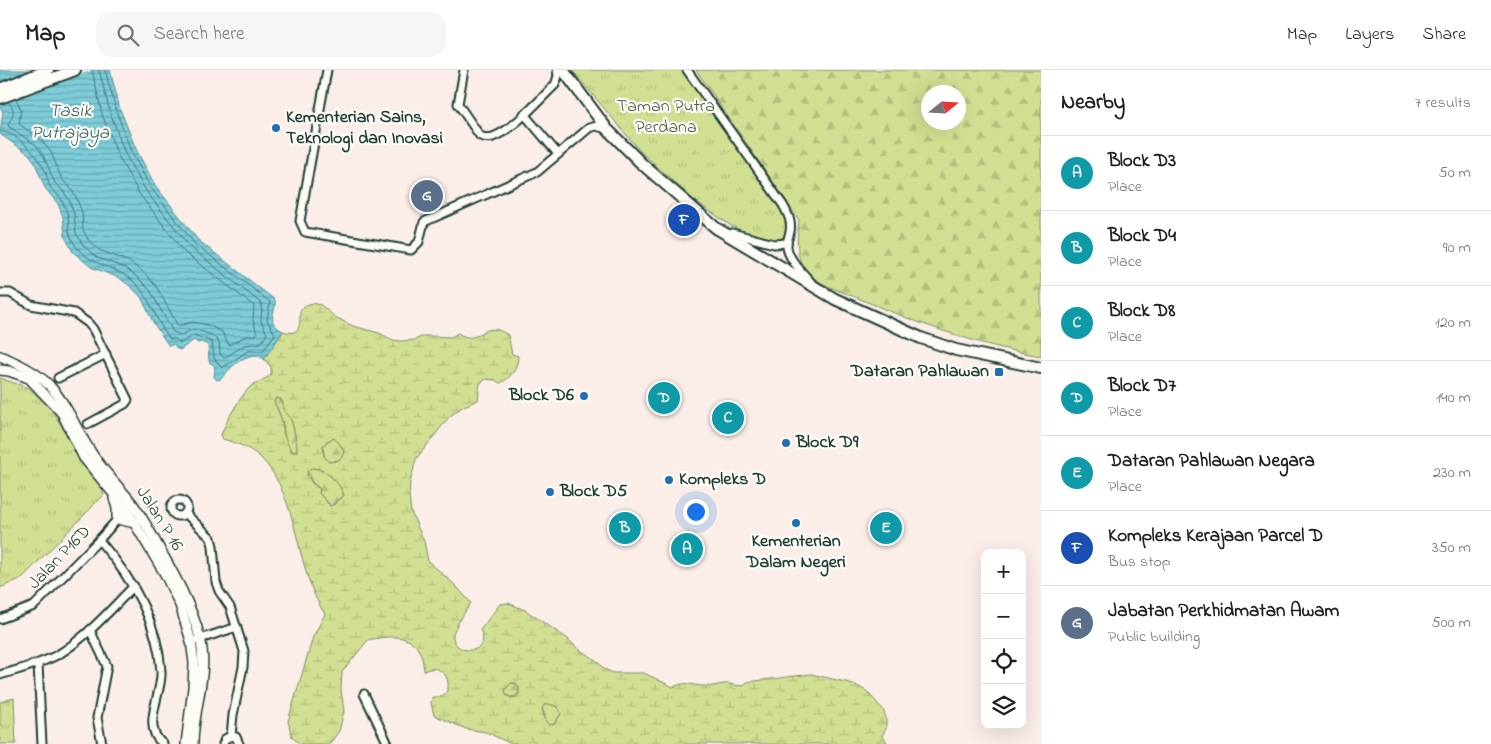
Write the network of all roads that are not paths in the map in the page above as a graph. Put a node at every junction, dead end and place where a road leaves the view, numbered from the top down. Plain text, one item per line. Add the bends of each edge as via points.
1 (48, 70) edge
2 (75, 70) edge
3 (327, 70) edge
4 (464, 70) edge
5 (557, 70) edge
6 (563, 70) edge
7 (687, 70) edge
8 (0, 89) edge
9 (0, 98) edge
10 (524, 114) junction
11 (607, 129) junction
12 (558, 154) junction
13 (716, 228) junction
14 (787, 243) junction
15 (815, 287) junction
16 (0, 293) edge
17 (106, 354) junction
18 (0, 356) edge
19 (1041, 368) edge
20 (0, 370) edge
21 (58, 378) dead end
22 (88, 424) dead end
23 (113, 493) junction
24 (129, 506) junction
25 (185, 512) dead end
26 (117, 519) junction
27 (134, 523) junction
28 (99, 540) junction
29 (134, 586) junction
30 (0, 619) edge
31 (237, 627) junction
32 (90, 630) junction
33 (196, 640) junction
34 (38, 664) junction
35 (0, 675) edge
36 (364, 694) dead end
37 (231, 736) junction
38 (42, 744) edge
39 (102, 744) edge
40 (163, 744) edge
41 (186, 744) edge
42 (193, 744) edge
43 (223, 744) edge
44 (239, 744) edge
45 (388, 744) edge

1 - 8 main road
2 - 9 main road
3 - 12 street via 300,221 305,232 411,250 419,242 424,222 536,172
4 - 10 street via 458,104 480,136 496,136
5 - 10 street via 555,85
6 - 11 main road
7 - 14 street via 783,205 790,221
10 - 12 street
11 - 12 street via 589,128
11 - 13 main road
13 - 14 street via 760,242
13 - 15 main road
14 - 15 street via 791,256
15 - 19 main road via 921,338 956,350
16 - 17 street via 10,293 31,305 81,317 93,329
17 - 21 street
17 - 22 street via 128,400
18 - 24 street, Jalan P 16 via 17,362 48,384 67,409 89,451
20 - 23 street, Jalan P 16 via 29,378 62,413 84,458
23 - 24 street, Jalan P 16
23 - 26 street
24 - 26 street, Jalan P16D
24 - 27 street, Jalan P 16
24 - 33 street, Jalan P 16 via 174,574 190,610
25 - 31 street via 211,538 216,582
26 - 27 street
26 - 28 street, Jalan P16D
27 - 33 street, Jalan P 16 via 165,574
28 - 29 street
28 - 30 street, Jalan P16D via 34,606
29 - 32 street
29 - 40 street via 153,626 160,650 162,674 153,718 154,731
31 - 33 street
31 - 37 street via 244,651
32 - 34 street via 60,654
32 - 39 street via 107,666 97,718
33 - 41 street, Jalan P 16
33 - 42 street, Jalan P 16 via 203,660
34 - 35 street
34 - 38 street
36 - 45 street
37 - 43 street
37 - 44 street via 236,737

